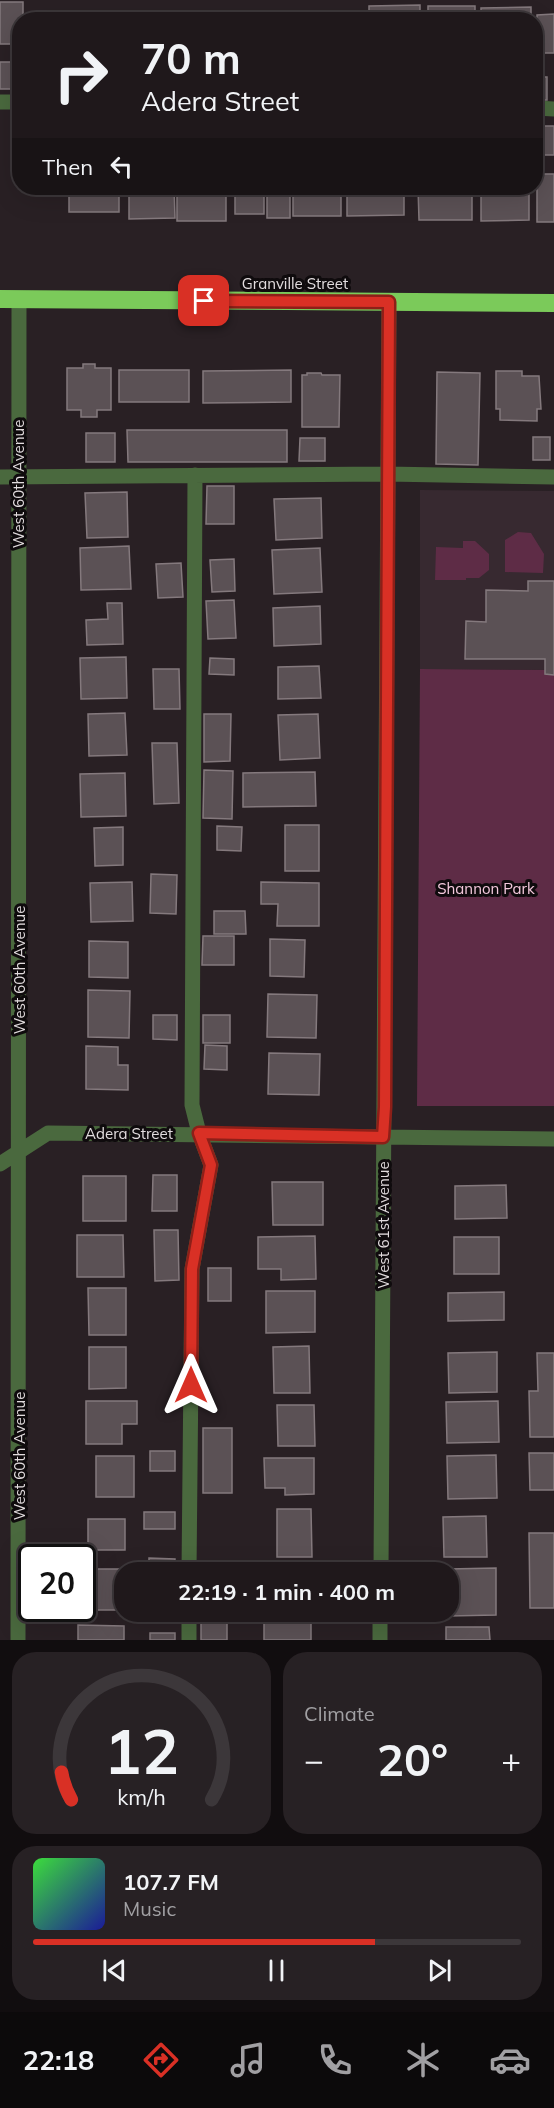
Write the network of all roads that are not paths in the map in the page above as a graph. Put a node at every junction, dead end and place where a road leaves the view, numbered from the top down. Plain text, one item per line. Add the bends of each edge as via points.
1 (0, 299) edge
2 (19, 299) junction
3 (389, 302) junction
4 (554, 303) edge
5 (387, 474) junction
6 (195, 475) junction
7 (0, 477) edge
8 (18, 477) junction
9 (554, 477) edge
10 (199, 1133) junction
11 (383, 1137) junction
12 (554, 1139) edge
13 (20, 1151) junction
14 (0, 1164) edge
15 (189, 1562) edge
16 (381, 1562) edge
17 (189, 1622) edge
18 (380, 1622) edge
19 (18, 1640) edge
20 (189, 1640) edge
21 (380, 1640) edge

1 - 2 highway, Granville Street
2 - 3 highway, Granville Street
2 - 8 street, West 60th Avenue
3 - 4 highway, Granville Street
3 - 5 street, West 61st Avenue
5 - 6 street
5 - 9 street
5 - 11 street, West 61st Avenue
6 - 8 street
6 - 10 street via 192,1105
7 - 8 street
8 - 13 street, West 60th Avenue
10 - 11 street, Adera Street
10 - 13 street, Adera Street via 48,1133
10 - 15 street via 211,1165 192,1269
11 - 12 street, Adera Street
11 - 16 street, West 61st Avenue
13 - 14 street, Adera Street
13 - 19 street, West 60th Avenue
17 - 20 street
18 - 21 street

